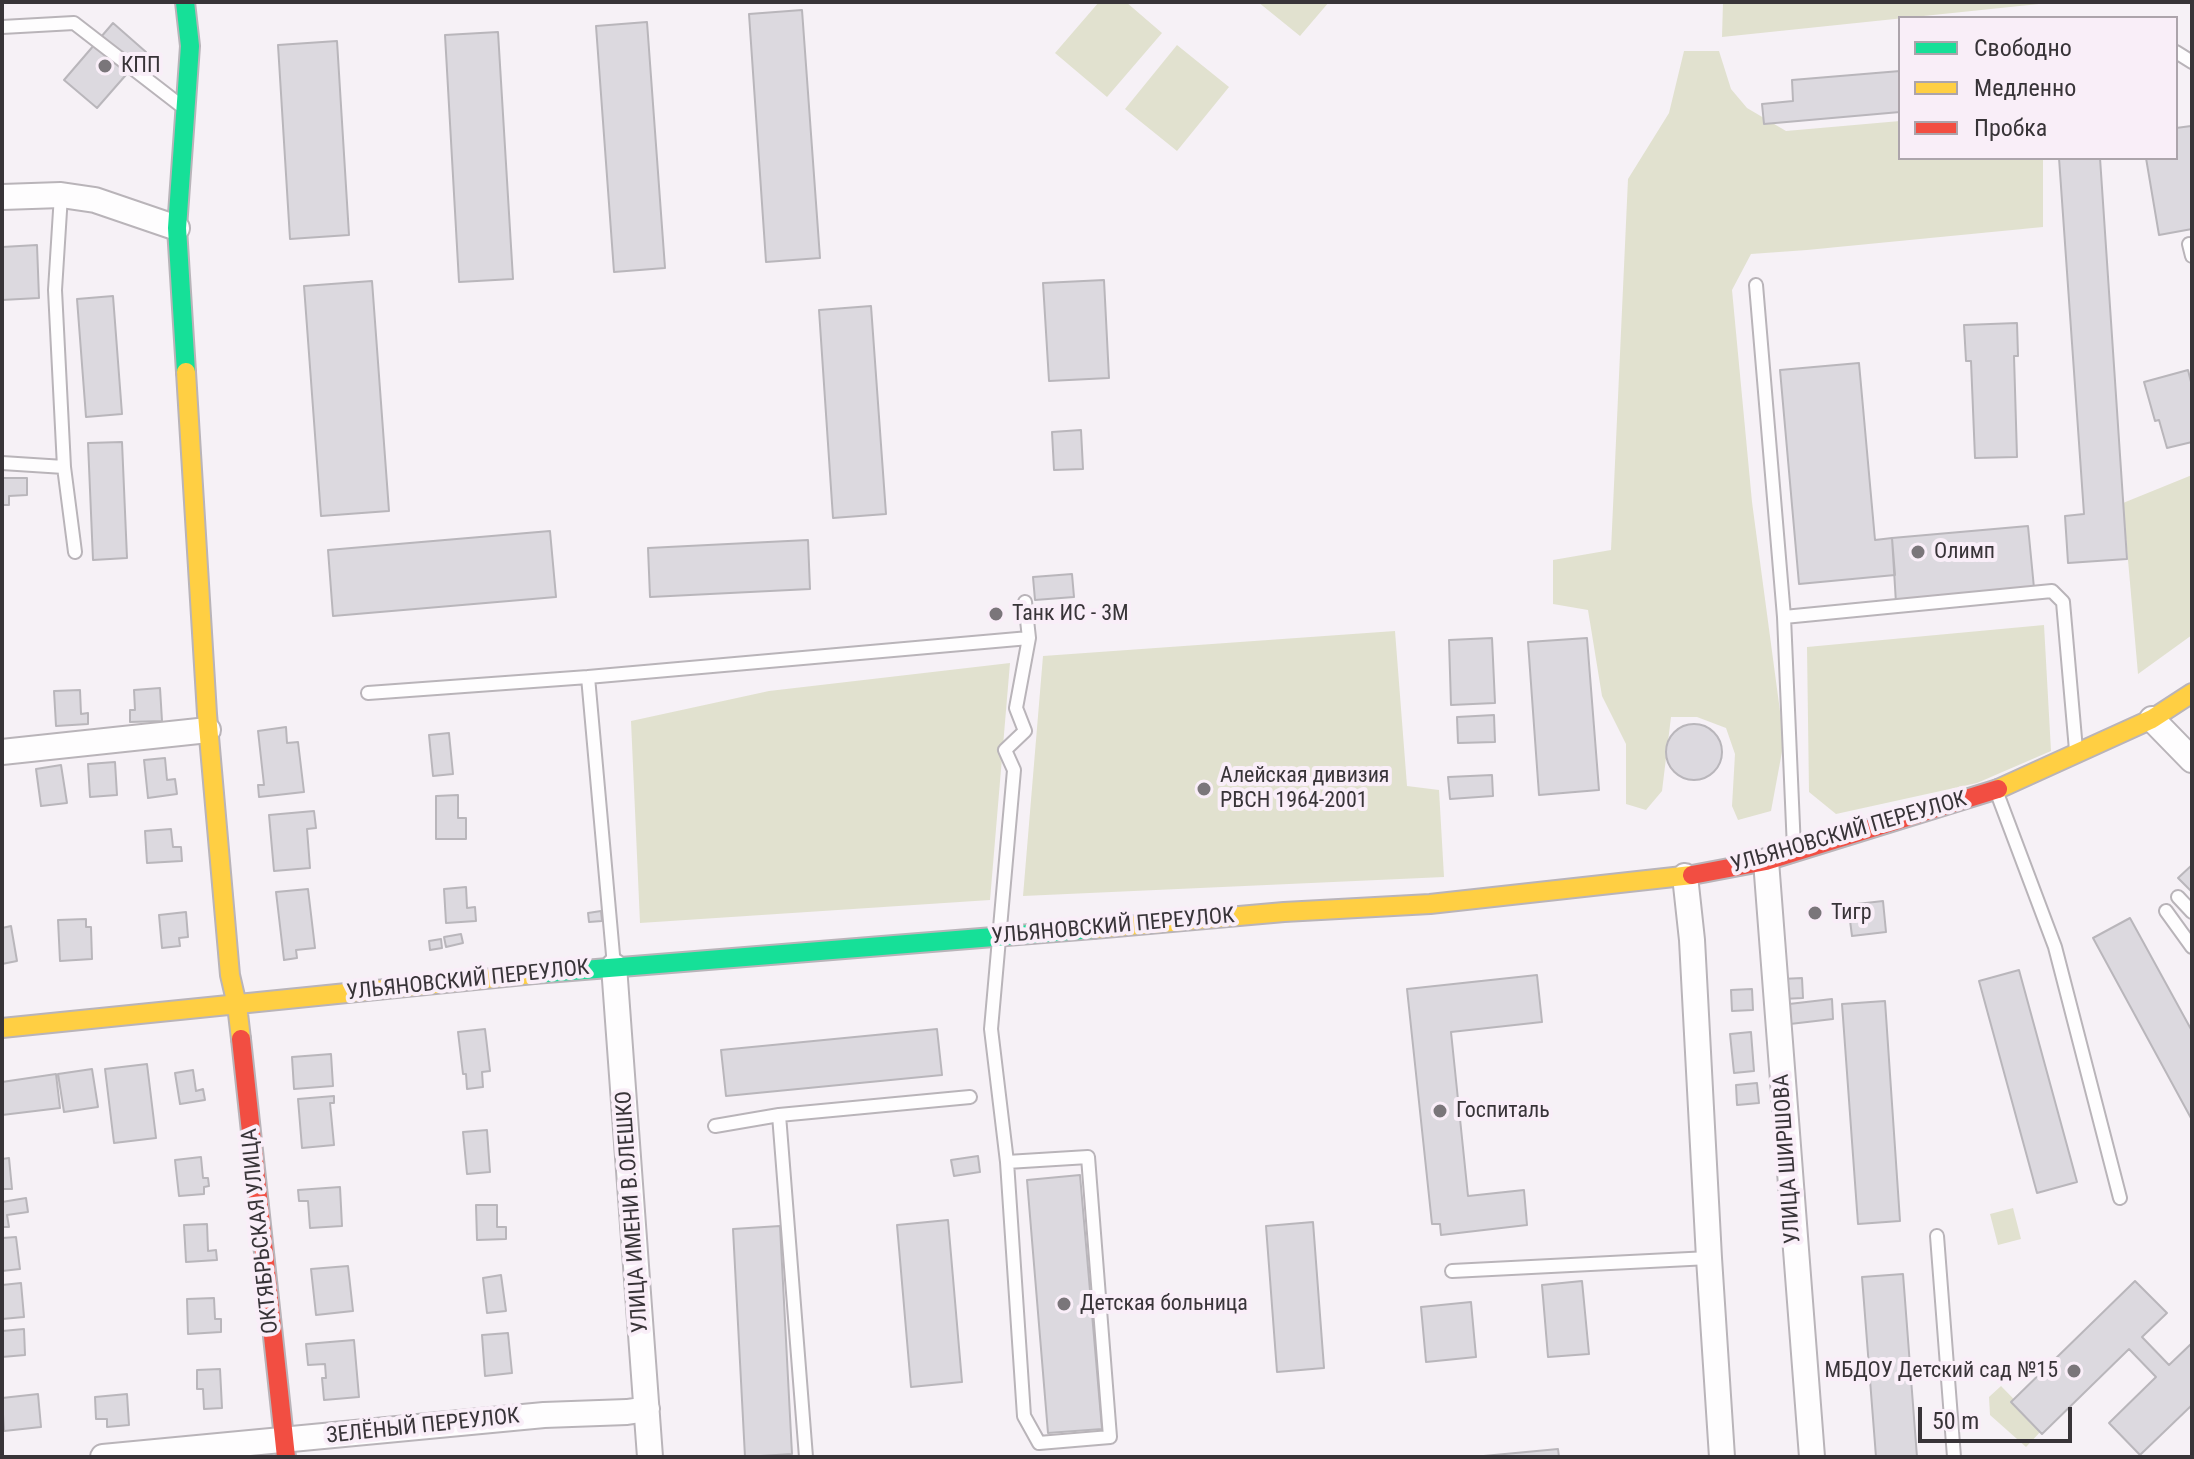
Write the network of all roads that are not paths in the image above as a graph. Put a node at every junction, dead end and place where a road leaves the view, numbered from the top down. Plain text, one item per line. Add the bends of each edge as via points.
1 (185, 2) edge
2 (2, 27) edge
3 (186, 109) junction
4 (61, 195) junction
5 (2, 197) edge
6 (177, 228) junction
7 (1756, 285) dead end
8 (2, 463) edge
9 (64, 467) junction
10 (75, 552) dead end
11 (1025, 602) dead end
12 (1784, 617) junction
13 (1029, 638) junction
14 (588, 677) junction
15 (368, 693) dead end
16 (2192, 693) edge
17 (2152, 719) junction
18 (208, 730) junction
19 (2, 752) edge
20 (2077, 753) junction
21 (2192, 760) edge
22 (1996, 790) junction
23 (1794, 852) junction
24 (1766, 861) junction
25 (1685, 876) junction
26 (2178, 897) dead end
27 (2166, 911) dead end
28 (2192, 912) edge
29 (999, 938) junction
30 (2192, 947) edge
31 (614, 966) junction
32 (237, 1005) junction
33 (2, 1028) edge
34 (970, 1097) dead end
35 (779, 1115) junction
36 (715, 1126) dead end
37 (1007, 1162) junction
38 (2120, 1198) dead end
39 (1937, 1236) dead end
40 (1709, 1258) junction
41 (1452, 1271) dead end
42 (647, 1409) junction
43 (285, 1449) edge
44 (103, 1457) edge
45 (650, 1457) edge
46 (806, 1457) edge
47 (1722, 1457) edge
48 (1812, 1457) edge
49 (1954, 1457) edge

1 - 3 main road, ОКТЯБРЬСКАЯ УЛИЦА via 190,46
2 - 3 lane via 74,23
3 - 6 main road, ОКТЯБРЬСКАЯ УЛИЦА
4 - 5 street
4 - 6 street via 95,200
4 - 9 lane via 55,290
6 - 18 main road, ОКТЯБРЬСКАЯ УЛИЦА
7 - 12 lane
8 - 9 lane
9 - 10 lane
11 - 13 lane
12 - 20 lane via 2052,591 2063,602
12 - 23 lane
13 - 14 lane
13 - 29 lane via 1016,708 1025,731 1005,750 1014,770
14 - 15 lane
14 - 31 lane
16 - 17 main road, УЛЬЯНОВСКИЙ ПЕРЕУЛОК
17 - 20 main road, УЛЬЯНОВСКИЙ ПЕРЕУЛОК
17 - 21 street
18 - 19 street
18 - 32 main road, ОКТЯБРЬСКАЯ УЛИЦА
20 - 22 main road, УЛЬЯНОВСКИЙ ПЕРЕУЛОК
22 - 23 main road, УЛЬЯНОВСКИЙ ПЕРЕУЛОК
22 - 38 lane via 2055,947
23 - 24 main road, УЛЬЯНОВСКИЙ ПЕРЕУЛОК
24 - 25 main road, УЛЬЯНОВСКИЙ ПЕРЕУЛОК
24 - 48 street, УЛИЦА ШИРШОВА
25 - 29 main road, УЛЬЯНОВСКИЙ ПЕРЕУЛОК via 1430,904
25 - 40 street
26 - 28 lane
27 - 30 lane
29 - 31 main road, УЛЬЯНОВСКИЙ ПЕРЕУЛОК
29 - 37 lane via 991,1029
31 - 32 main road, УЛЬЯНОВСКИЙ ПЕРЕУЛОК
31 - 42 street, УЛИЦА ИМЕНИ В.ОЛЕШКО
32 - 33 main road, УЛЬЯНОВСКИЙ ПЕРЕУЛОК
32 - 43 main road, ОКТЯБРЬСКАЯ УЛИЦА
34 - 35 lane
35 - 36 lane
35 - 46 lane
37 - 37 lane via 1088,1157 1110,1437 1039,1443 1024,1416
39 - 49 lane
40 - 41 lane
40 - 47 street
42 - 43 street, ЗЕЛЁНЫЙ ПЕРЕУЛОК via 544,1415
42 - 45 street, УЛИЦА ИМЕНИ В.ОЛЕШКО
43 - 44 street, ЗЕЛЁНЫЙ ПЕРЕУЛОК

